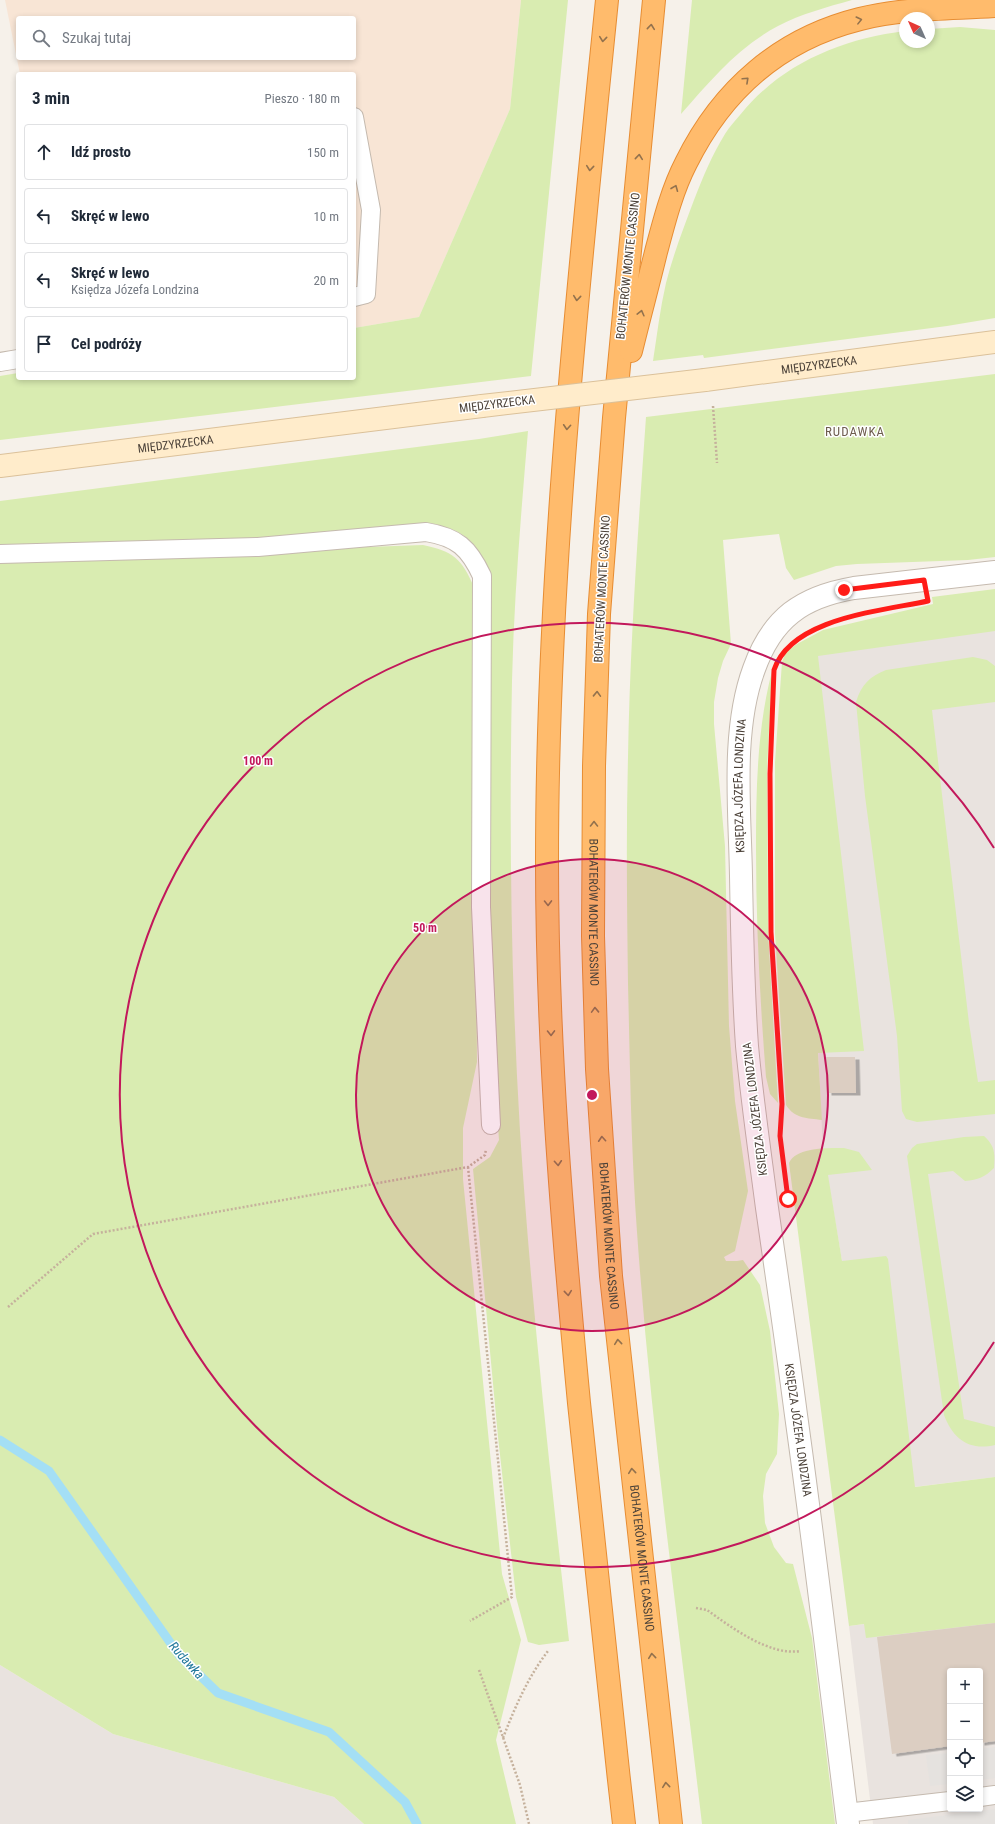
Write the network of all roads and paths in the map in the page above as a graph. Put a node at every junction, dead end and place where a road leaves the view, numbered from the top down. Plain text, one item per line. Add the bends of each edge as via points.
1 (607, 0) edge
2 (654, 0) edge
3 (988, 0) edge
4 (995, 2) edge
5 (995, 6) edge
6 (356, 128) edge
7 (356, 296) edge
8 (995, 342) edge
9 (16, 359) edge
10 (0, 362) edge
11 (713, 410) dead end
12 (614, 418) junction
13 (717, 463) dead end
14 (0, 466) edge
15 (0, 554) edge
16 (995, 572) edge
17 (772, 712) dead end
18 (770, 853) dead end
19 (773, 964) dead end
20 (780, 1080) dead end
21 (491, 1125) joint
22 (468, 1167) junction
23 (8, 1307) dead end
24 (696, 1608) dead end
25 (470, 1621) dead end
26 (826, 1648) junction
27 (548, 1651) dead end
28 (479, 1670) dead end
29 (503, 1738) junction
30 (995, 1795) edge
31 (983, 1797) edge
32 (947, 1801) edge
33 (847, 1818) edge
34 (529, 1824) edge
35 (624, 1824) edge
36 (671, 1824) edge

1 -> 35 highway via 572,354 557,561 548,755 547,864 551,1068 568,1283 597,1588
12 -> 2 highway, BOHATERÓW MONTE CASSINO
3 - 4 highway
12 -> 5 highway via 672,196 685,163 705,128 745,80 771,59 824,30 860,19 894,13
6 - 7 lane via 371,210 366,294
8 - 14 main road, MIĘDZYRZECKA, bridge
9 - 10 lane
11 - 13 path
36 -> 12 highway, BOHATERÓW MONTE CASSINO via 611,1276 597,1069 593,936 594,758 599,614
15 - 21 lane via 258,547 426,532 444,535 460,544 474,560 482,576 481,907
16 - 26 street, KSIĘDZA JÓZEFA LONDZINA via 854,588 812,598 777,625 763,646 748,688 743,713 739,768 742,973 747,1049
17 - 18 path
19 - 20 path
21 - 22 path via 485,1155
22 - 23 path via 93,1234
22 - 25 path via 512,1597
24 - 26 path via 707,1610 763,1645 779,1651 795,1652
26 - 33 street, KSIĘDZA JÓZEFA LONDZINA
27 - 29 path via 516,1704
28 - 29 path
29 - 34 path via 520,1785
30 - 31 lane
32 - 33 lane

